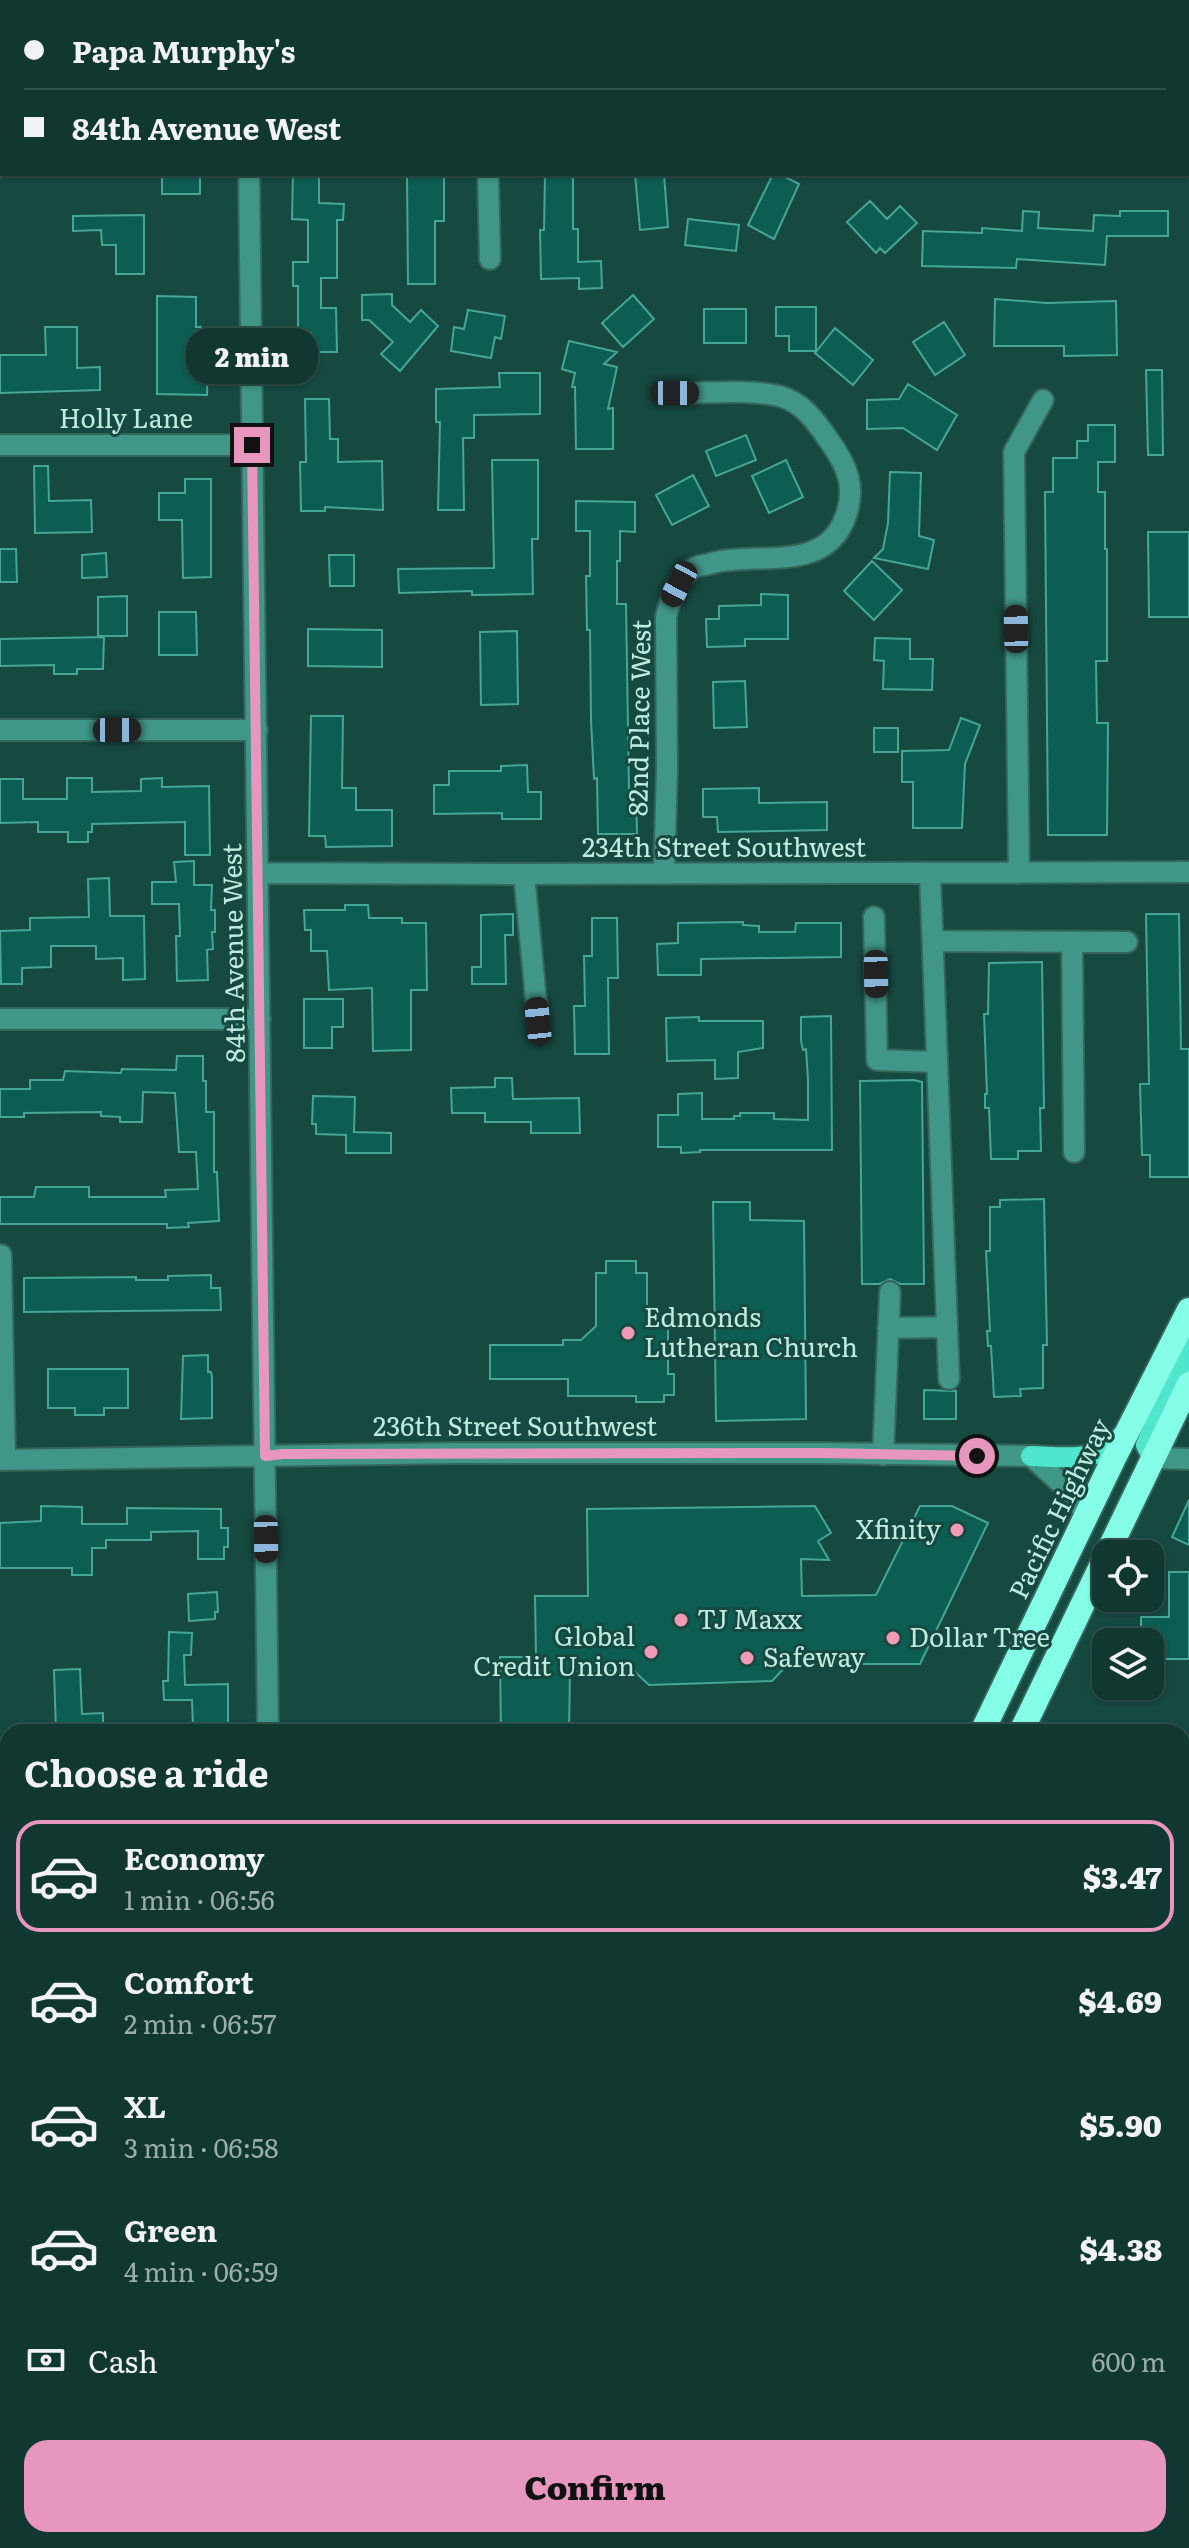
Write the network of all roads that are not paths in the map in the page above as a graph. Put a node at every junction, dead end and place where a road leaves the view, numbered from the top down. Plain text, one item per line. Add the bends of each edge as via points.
1 (249, 176) edge
2 (488, 176) edge
3 (490, 259) dead end
4 (675, 393) dead end
5 (1043, 400) dead end
6 (0, 445) edge
7 (252, 445) junction
8 (0, 730) edge
9 (257, 730) junction
10 (1189, 872) edge
11 (259, 873) junction
12 (930, 873) junction
13 (1019, 873) junction
14 (524, 874) junction
15 (664, 874) junction
16 (874, 917) dead end
17 (933, 941) junction
18 (1072, 942) junction
19 (1127, 942) dead end
20 (0, 1019) edge
21 (260, 1019) junction
22 (538, 1021) dead end
23 (937, 1062) junction
24 (1074, 1152) dead end
25 (1, 1255) edge
26 (890, 1292) dead end
27 (1189, 1310) edge
28 (946, 1327) junction
29 (888, 1328) junction
30 (1189, 1347) edge
31 (949, 1379) dead end
32 (1187, 1396) edge
33 (1131, 1427) junction
34 (883, 1455) junction
35 (265, 1456) junction
36 (1031, 1456) junction
37 (1153, 1458) junction
38 (1189, 1459) edge
39 (2, 1460) edge
40 (1086, 1516) junction
41 (268, 1724) edge
42 (986, 1724) edge
43 (1025, 1724) edge

1 - 7 street, 84th Avenue West
2 - 3 street
4 - 15 street, 82nd Place West via 760,393 793,400 845,463 851,503 841,530 811,553 723,560 692,569 670,600
5 - 13 street via 1014,452
6 - 7 street, Holly Lane
7 - 9 street, 84th Avenue West
8 - 9 street
9 - 11 street, 84th Avenue West
10 - 13 street, 234th Street Southwest
11 - 14 street, 234th Street Southwest
11 - 21 street, 84th Avenue West
12 - 13 street, 234th Street Southwest
12 - 15 street, 234th Street Southwest
12 - 17 street
14 - 15 street, 234th Street Southwest
14 - 22 street
16 - 23 street via 877,1060
17 - 18 street
17 - 23 street
18 - 19 street
18 - 24 street
20 - 21 street
21 - 35 street, 84th Avenue West
23 - 28 street
25 - 39 street
26 - 29 street
27 - 33 highway, Pacific Highway
28 - 29 street
28 - 31 street
29 - 34 street
30 - 37 main road via 1146,1445
32 - 37 highway
33 - 36 main road via 1096,1455
33 - 40 highway, Pacific Highway
34 - 35 street, 236th Street Southwest
34 - 36 street, 236th Street Southwest
35 - 39 street, 236th Street Southwest
35 - 41 street, 84th Avenue West
36 - 40 street via 1075,1496
37 - 38 street
37 - 43 highway
40 - 42 highway, Pacific Highway

